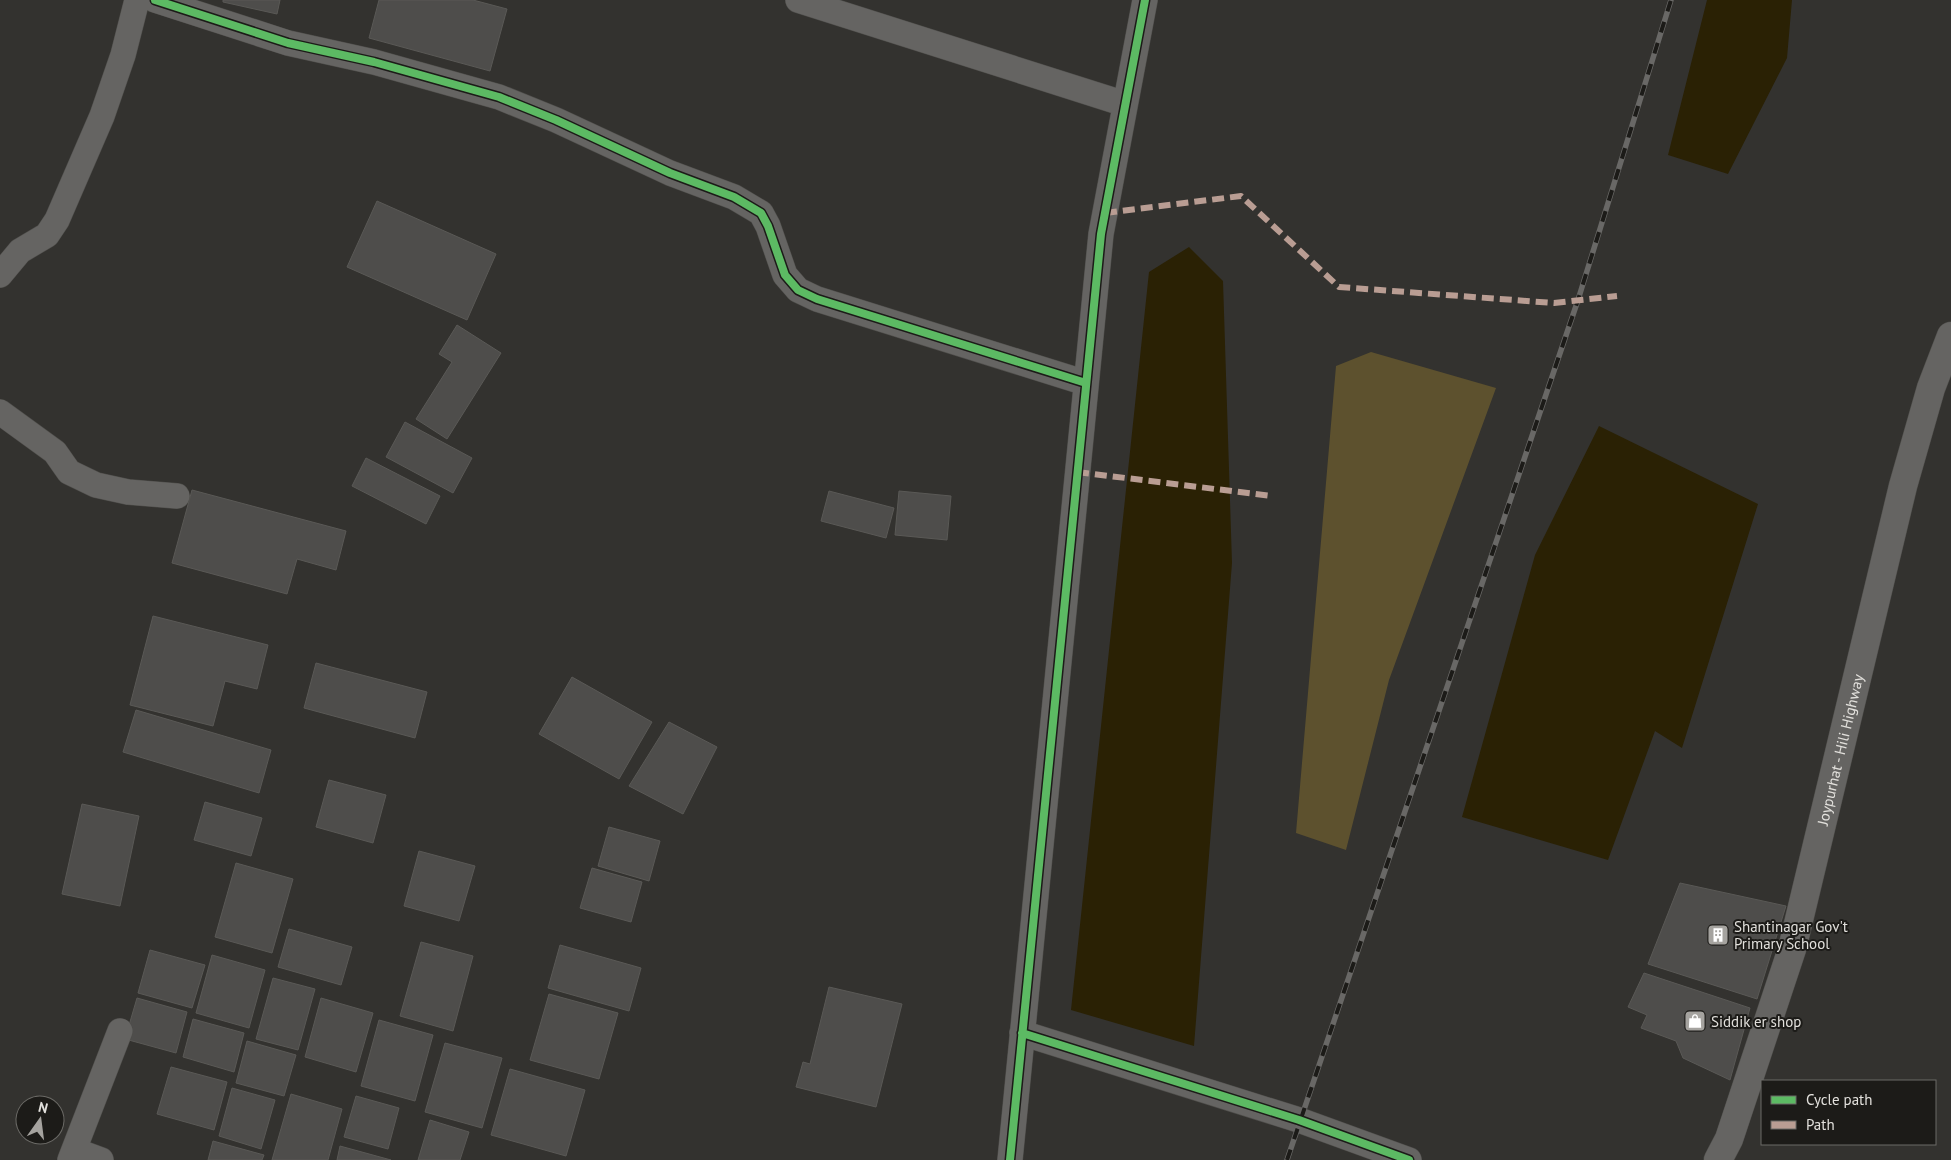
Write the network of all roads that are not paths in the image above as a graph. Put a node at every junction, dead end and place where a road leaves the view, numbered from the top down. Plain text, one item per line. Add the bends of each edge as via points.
1 (137, 0) edge
2 (155, 0) edge
3 (798, 0) edge
4 (1145, 0) edge
5 (1125, 104) junction
6 (0, 275) edge
7 (1951, 336) edge
8 (1086, 384) junction
9 (0, 412) edge
10 (177, 496) dead end
11 (120, 1031) dead end
12 (1022, 1033) junction
13 (72, 1155) edge
14 (101, 1160) edge
15 (1010, 1160) edge
16 (1409, 1160) edge
17 (1718, 1160) edge

1 - 6 street via 102,116 57,220 47,235 20,251
2 - 8 street via 288,43 374,62 499,97 548,116 670,173 734,197 761,213 786,275 798,290 817,299
3 - 5 street
4 - 5 street
5 - 8 street via 1101,234
7 - 17 main road, Joypurhat - Hili Highway via 1931,388 1903,486 1792,949 1729,1139
8 - 12 street
9 - 10 street via 55,452 69,472 96,485 128,492
11 - 13 street
12 - 15 street
12 - 16 street via 1290,1117
13 - 14 street

